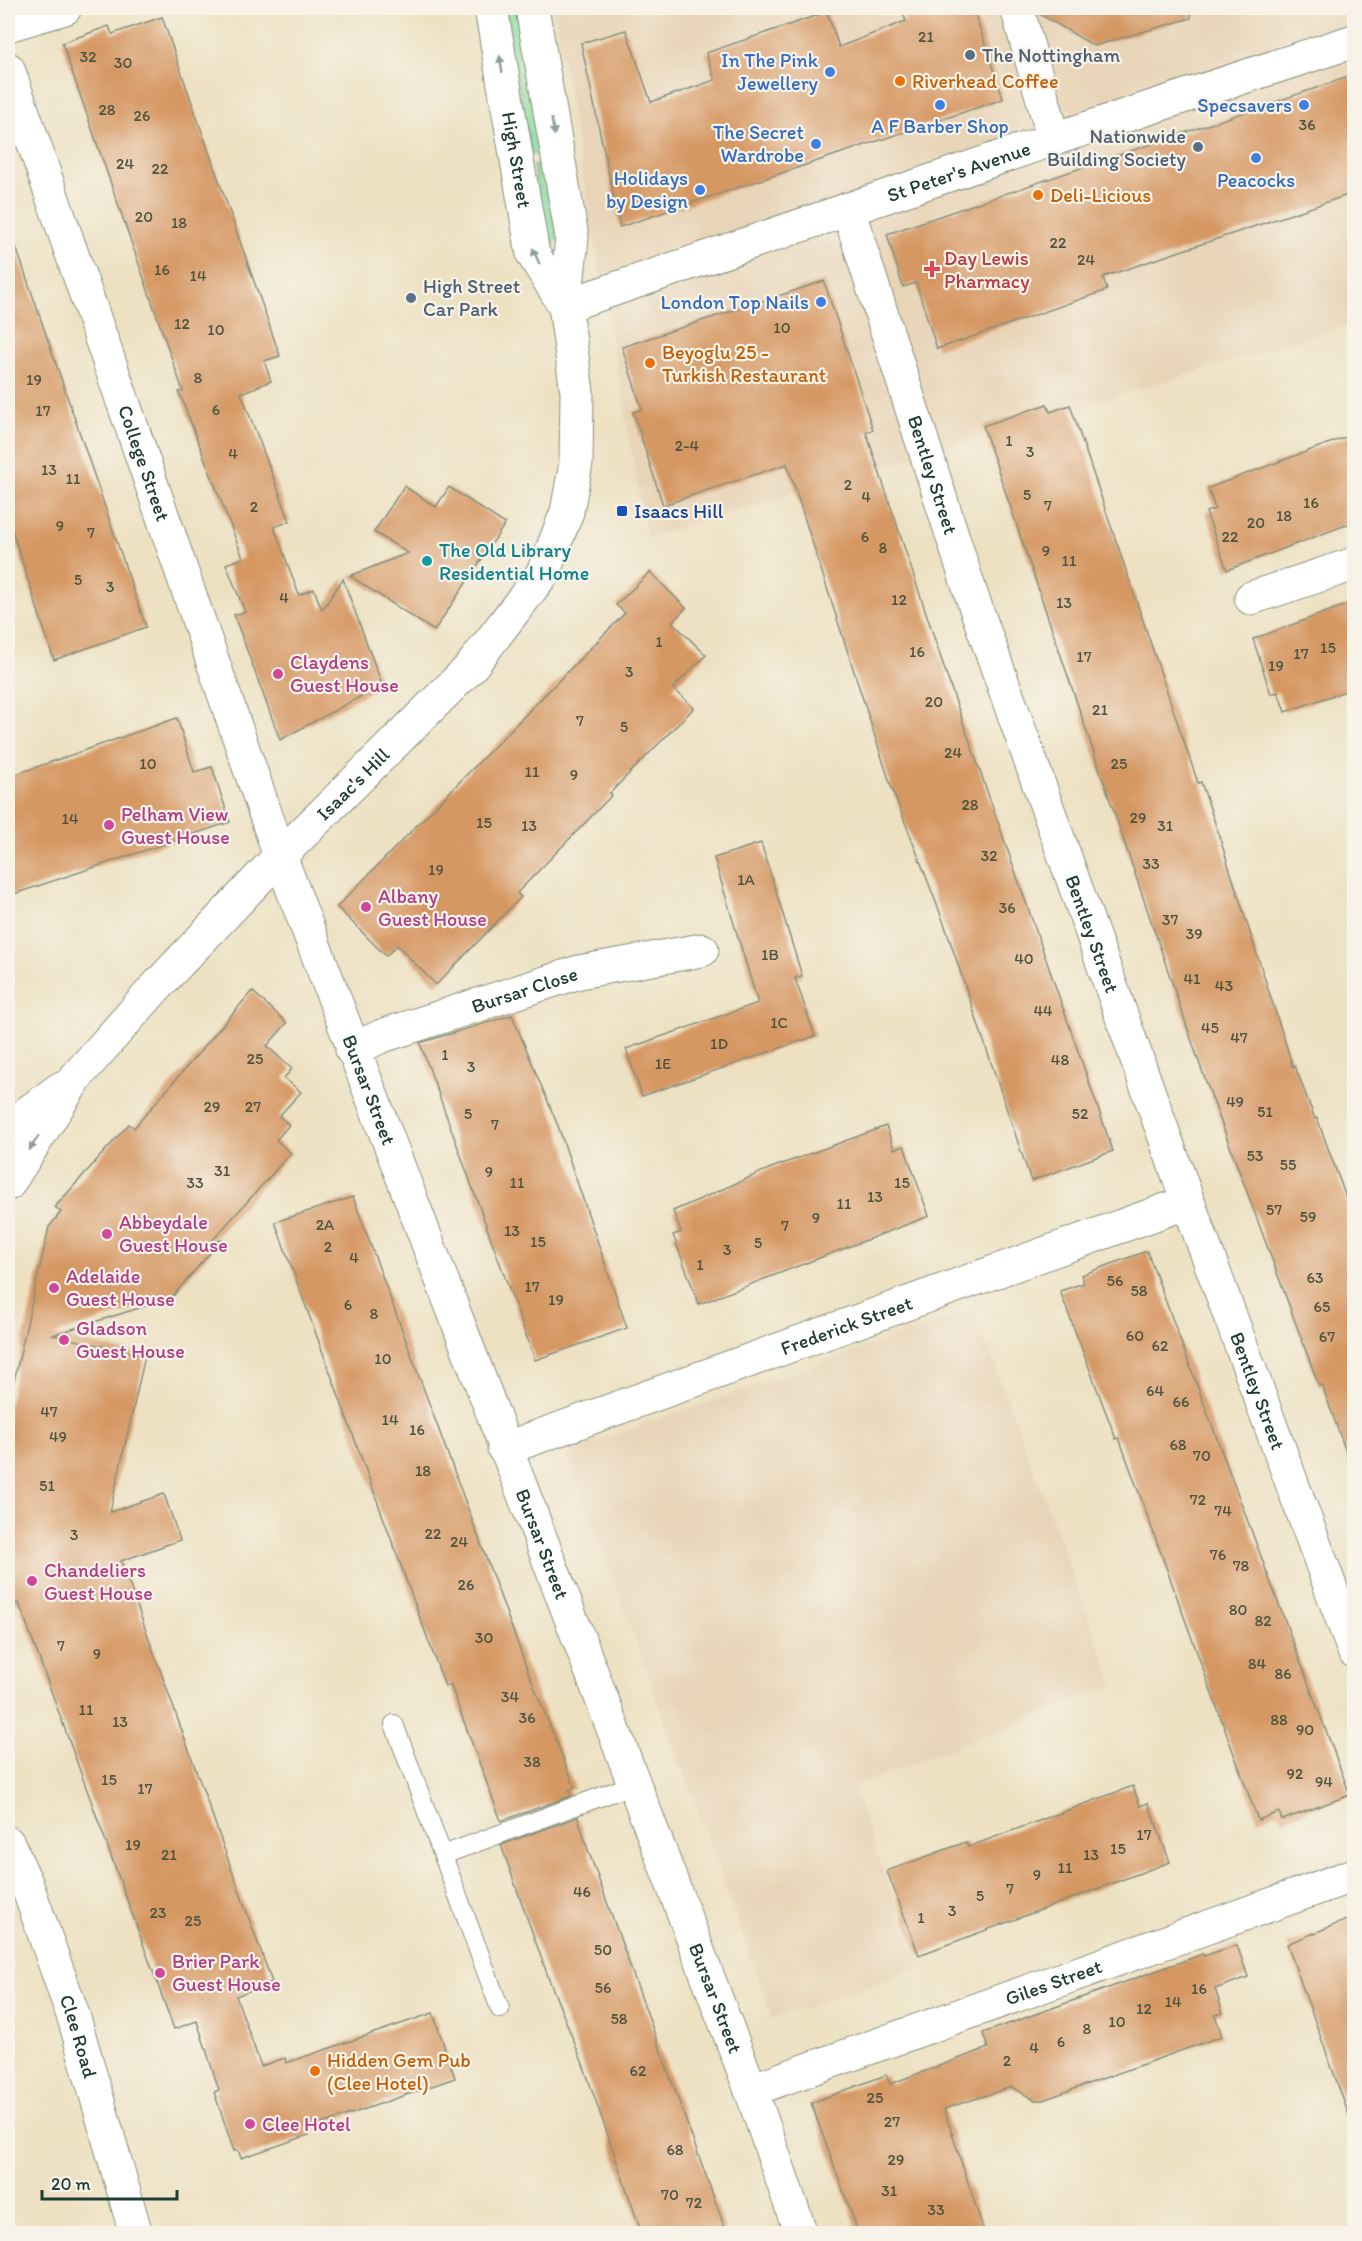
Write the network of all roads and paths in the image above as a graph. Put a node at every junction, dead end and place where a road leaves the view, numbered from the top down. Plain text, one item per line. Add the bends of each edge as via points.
1 (65, 8) edge
2 (491, 8) edge
3 (531, 8) edge
4 (1017, 8) edge
5 (8, 25) edge
6 (1354, 41) edge
7 (8, 69) edge
8 (1054, 139) junction
9 (848, 210) junction
10 (565, 306) junction
11 (576, 463) joint
12 (1354, 564) edge
13 (1251, 598) dead end
14 (280, 856) junction
15 (702, 950) dead end
16 (352, 1050) junction
17 (77, 1076) junction
18 (8, 1127) edge
19 (8, 1184) edge
20 (1188, 1202) junction
21 (504, 1449) junction
22 (1354, 1651) edge
23 (394, 1724) dead end
24 (632, 1785) junction
25 (8, 1843) edge
26 (443, 1855) junction
27 (1354, 1875) edge
28 (500, 2009) dead end
29 (751, 2090) junction
30 (136, 2234) edge
31 (801, 2234) edge

1 - 5 street
10 -> 2 street, High Street via 533,254
3 -> 10 street, High Street via 572,237
4 - 8 street
6 - 8 street, St Peter's Avenue
7 - 14 street, College Street
8 - 9 street, St Peter's Avenue
9 - 10 street, St Peter's Avenue
9 - 20 street, Bentley Street via 971,594
10 - 11 street, High Street via 577,392
11 - 14 street, Isaac's Hill via 567,512 543,573 470,668
12 - 13 street
14 - 16 street, Bursar Street
14 - 17 street, Isaac's Hill
15 - 16 street, Bursar Close via 579,972 382,1036
16 - 21 street, Bursar Street
17 - 18 street, Isaac's Hill
17 -> 19 street, Isaac's Hill
20 - 21 street, Frederick Street
20 - 22 street, Bentley Street
21 - 24 street, Bursar Street
23 - 26 lane
24 - 26 lane
24 - 29 street, Bursar Street
25 - 30 street, Clee Road via 74,2018
26 - 28 lane
27 - 29 street, Giles Street
29 - 31 street, Bursar Street

